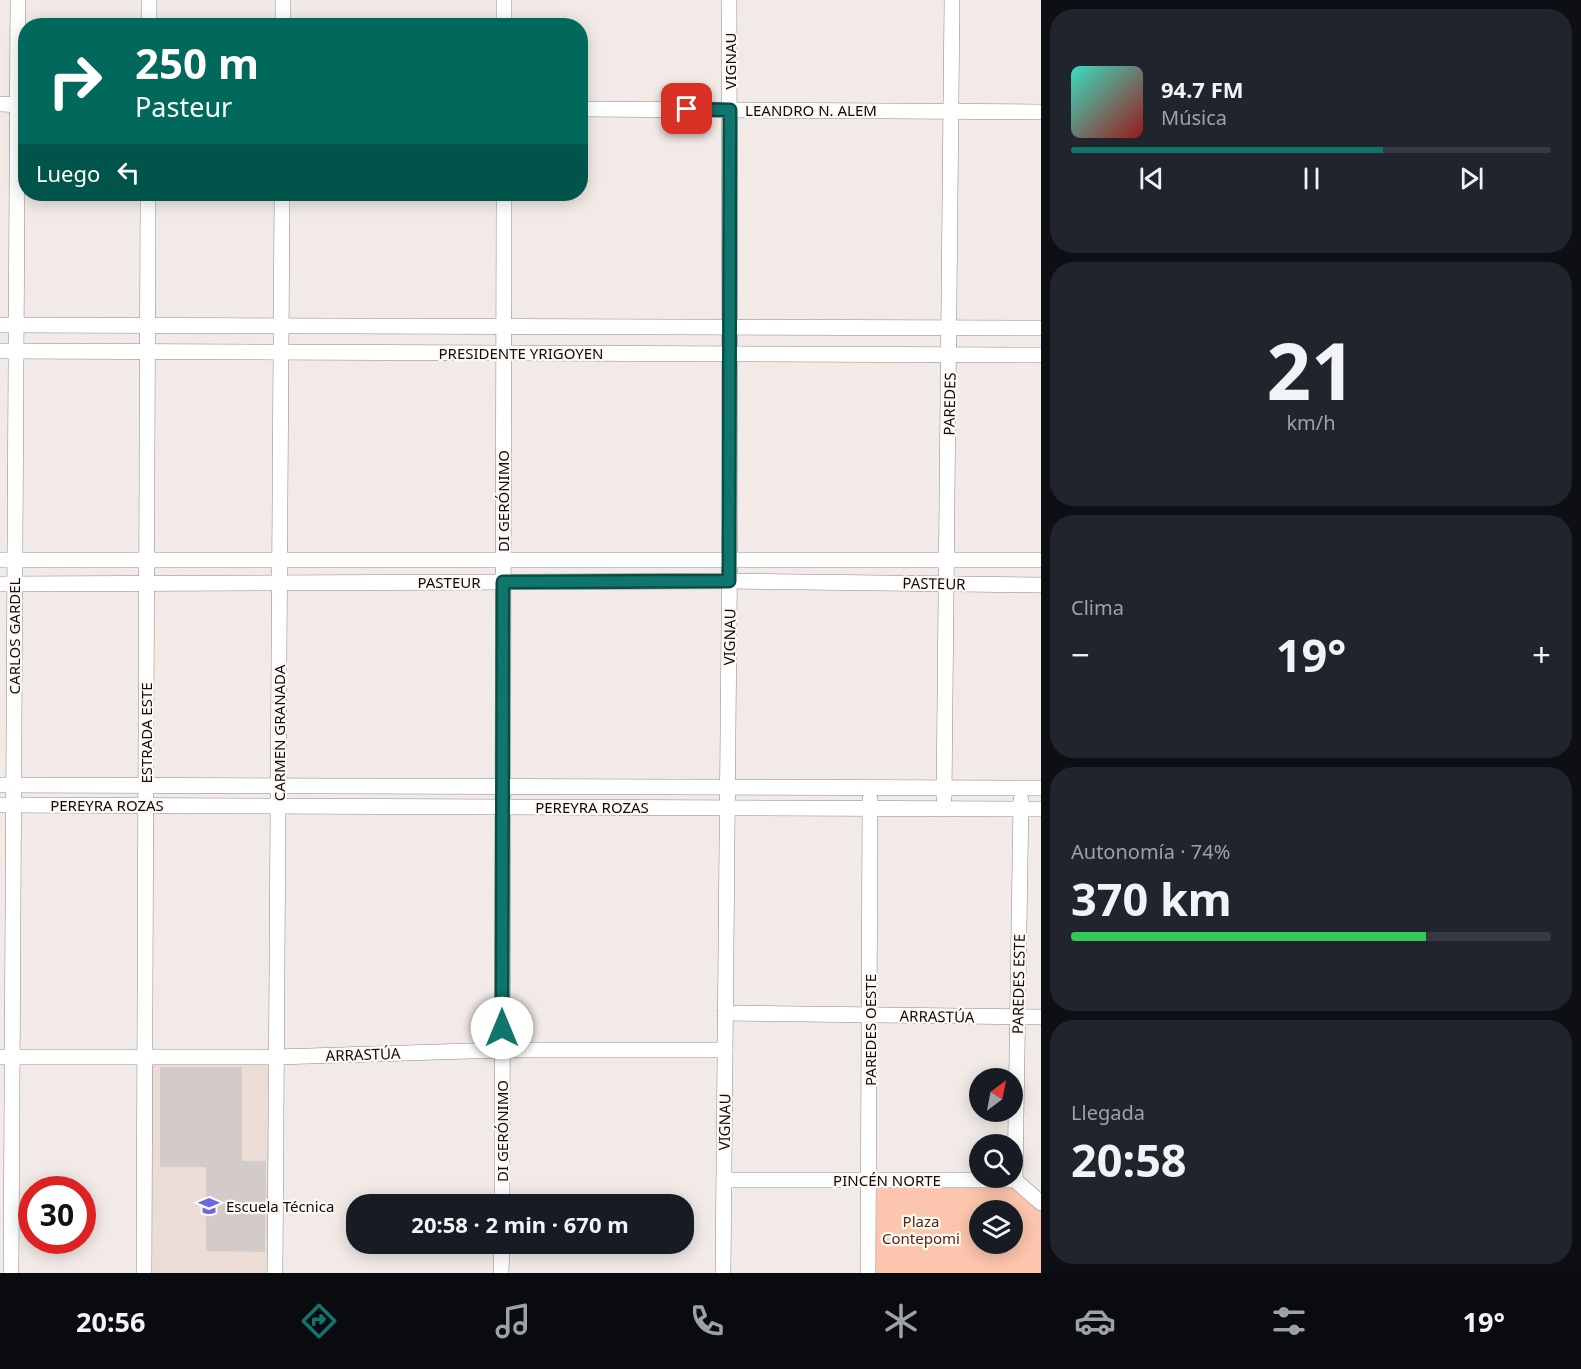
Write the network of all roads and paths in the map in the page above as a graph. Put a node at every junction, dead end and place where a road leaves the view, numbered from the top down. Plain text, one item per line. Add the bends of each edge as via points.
1 (18, 0) edge
2 (149, 0) edge
3 (283, 0) edge
4 (504, 0) edge
5 (729, 0) edge
6 (952, 0) edge
7 (19, 18) edge
8 (149, 18) edge
9 (283, 18) edge
10 (504, 18) edge
11 (0, 105) edge
12 (18, 105) edge
13 (588, 109) edge
14 (730, 110) junction
15 (951, 111) junction
16 (1041, 112) edge
17 (19, 201) edge
18 (148, 201) edge
19 (282, 201) edge
20 (504, 201) edge
21 (0, 325) edge
22 (16, 325) junction
23 (148, 326) junction
24 (281, 326) junction
25 (504, 327) junction
26 (730, 327) junction
27 (950, 328) junction
28 (1041, 328) edge
29 (0, 351) edge
30 (16, 351) junction
31 (148, 351) junction
32 (281, 352) junction
33 (504, 352) junction
34 (730, 353) junction
35 (950, 354) junction
36 (1041, 355) edge
37 (730, 559) junction
38 (7, 560) edge
39 (147, 560) junction
40 (280, 560) junction
41 (503, 560) junction
42 (947, 560) junction
43 (1041, 560) edge
44 (729, 581) junction
45 (503, 582) junction
46 (280, 583) junction
47 (7, 584) edge
48 (146, 584) junction
49 (947, 584) junction
50 (1041, 585) edge
51 (7, 785) edge
52 (146, 785) junction
53 (279, 786) junction
54 (503, 786) junction
55 (728, 787) junction
56 (870, 788) junction
57 (944, 788) junction
58 (1022, 788) junction
59 (1041, 788) edge
60 (7, 805) edge
61 (146, 805) junction
62 (279, 806) junction
63 (503, 807) junction
64 (727, 808) junction
65 (870, 808) junction
66 (944, 809) junction
67 (1021, 809) junction
68 (1041, 809) edge
69 (725, 1013) junction
70 (870, 1015) junction
71 (1018, 1017) junction
72 (1041, 1017) edge
73 (502, 1050) junction
74 (725, 1050) junction
75 (277, 1056) junction
76 (6, 1057) edge
77 (144, 1057) junction
78 (1016, 1134) edge
79 (724, 1180) junction
80 (869, 1180) junction
81 (969, 1180) edge
82 (1023, 1187) edge
83 (502, 1194) edge
84 (1041, 1203) edge
85 (502, 1254) edge
86 (11, 1273) edge
87 (144, 1273) edge
88 (275, 1273) edge
89 (501, 1273) edge
90 (723, 1273) edge
91 (868, 1273) edge

1 - 7 street, CARLOS GARDEL
2 - 8 street
3 - 9 street
4 - 10 street
5 - 14 street, VIGNAU
6 - 15 street, PAREDES
11 - 12 street
13 - 14 street, LEANDRO N. ALEM
14 - 15 street, LEANDRO N. ALEM
14 - 26 street, VIGNAU
15 - 16 street, LEANDRO N. ALEM
15 - 27 street, PAREDES
17 - 22 street, CARLOS GARDEL
18 - 23 street, ESTRADA ESTE
19 - 24 street, CARMEN GRANADA
20 - 25 street, DI GERÓNIMO
21 - 22 street, PRESIDENTE YRIGOYEN
22 - 23 street, PRESIDENTE YRIGOYEN
22 - 30 street, CARLOS GARDEL
23 - 24 street, PRESIDENTE YRIGOYEN
23 - 31 street, ESTRADA ESTE
24 - 25 street, PRESIDENTE YRIGOYEN
24 - 32 street, CARMEN GRANADA
25 - 26 street, PRESIDENTE YRIGOYEN
25 - 33 street, DI GERÓNIMO
26 - 27 street, PRESIDENTE YRIGOYEN
26 - 34 street, VIGNAU
27 - 28 street, PRESIDENTE YRIGOYEN
27 - 35 street, PAREDES
29 - 30 street, PRESIDENTE YRIGOYEN
30 - 31 street, PRESIDENTE YRIGOYEN
30 - 38 street, CARLOS GARDEL
31 - 32 street, PRESIDENTE YRIGOYEN
31 - 39 street, ESTRADA ESTE
32 - 33 street, PRESIDENTE YRIGOYEN
32 - 40 street, CARMEN GRANADA
33 - 34 street, PRESIDENTE YRIGOYEN
33 - 41 street, DI GERÓNIMO
34 - 35 street, PRESIDENTE YRIGOYEN
34 - 37 street, VIGNAU
35 - 36 street, PRESIDENTE YRIGOYEN
35 - 42 street, PAREDES
37 - 41 street, PASTEUR
37 - 42 street, PASTEUR
37 - 44 street, VIGNAU
38 - 39 street, PASTEUR
38 - 47 street, CARLOS GARDEL
39 - 40 street, PASTEUR
39 - 48 street, ESTRADA ESTE
40 - 41 street, PASTEUR
40 - 46 street, CARMEN GRANADA
41 - 45 street, DI GERÓNIMO
42 - 43 street, PASTEUR
42 - 49 street, PAREDES
44 - 45 street, PASTEUR
44 - 49 street, PASTEUR
44 - 55 street, VIGNAU
45 - 46 street, PASTEUR
45 - 54 street, DI GERÓNIMO
46 - 48 street, PASTEUR
46 - 53 street, CARMEN GRANADA
47 - 48 street, PASTEUR
47 - 51 street, CARLOS GARDEL
48 - 52 street, ESTRADA ESTE
49 - 50 street, PASTEUR
49 - 57 street, PAREDES
51 - 52 street, PEREYRA ROZAS
51 - 60 street, CARLOS GARDEL
52 - 53 street, PEREYRA ROZAS
52 - 61 street, ESTRADA ESTE
53 - 54 street, PEREYRA ROZAS
53 - 62 street, CARMEN GRANADA
54 - 55 street, PEREYRA ROZAS
54 - 63 street, DI GERÓNIMO
55 - 56 street, PEREYRA ROZAS
55 - 64 street, VIGNAU
56 - 57 street, PEREYRA ROZAS
56 - 65 street, PAREDES OESTE
57 - 58 street, PEREYRA ROZAS
57 - 66 street, PAREDES
58 - 59 street, PEREYRA ROZAS
58 - 67 street, PAREDES ESTE
60 - 61 street, PEREYRA ROZAS
60 - 76 street, CARLOS GARDEL
61 - 62 street, PEREYRA ROZAS
61 - 77 street, ESTRADA ESTE
62 - 63 street, PEREYRA ROZAS
62 - 75 street, CARMEN GRANADA
63 - 64 street, PEREYRA ROZAS
63 - 73 street, DI GERÓNIMO
64 - 65 street, PEREYRA ROZAS
64 - 69 street, VIGNAU
65 - 66 street, PEREYRA ROZAS
65 - 70 street, PAREDES OESTE
66 - 67 street, PEREYRA ROZAS
67 - 68 street, PEREYRA ROZAS
67 - 71 street, PAREDES ESTE
69 - 70 street, ARRASTÚA
69 - 74 street, VIGNAU
70 - 71 street, ARRASTÚA
70 - 80 street, PAREDES OESTE
71 - 72 street, ARRASTÚA
71 - 78 street, PAREDES ESTE
73 - 74 street, ARRASTÚA
73 - 75 street, ARRASTÚA
73 - 83 street, DI GERÓNIMO
74 - 79 street, VIGNAU
75 - 77 street, ARRASTÚA
75 - 88 street, CARMEN GRANADA
76 - 77 street, ARRASTÚA
76 - 86 street, CARLOS GARDEL
77 - 87 street, ESTRADA ESTE
79 - 80 street, PINCÉN NORTE
79 - 90 street, VIGNAU
80 - 81 street, PINCÉN NORTE
80 - 91 street, PAREDES OESTE
82 - 84 street
85 - 89 street

